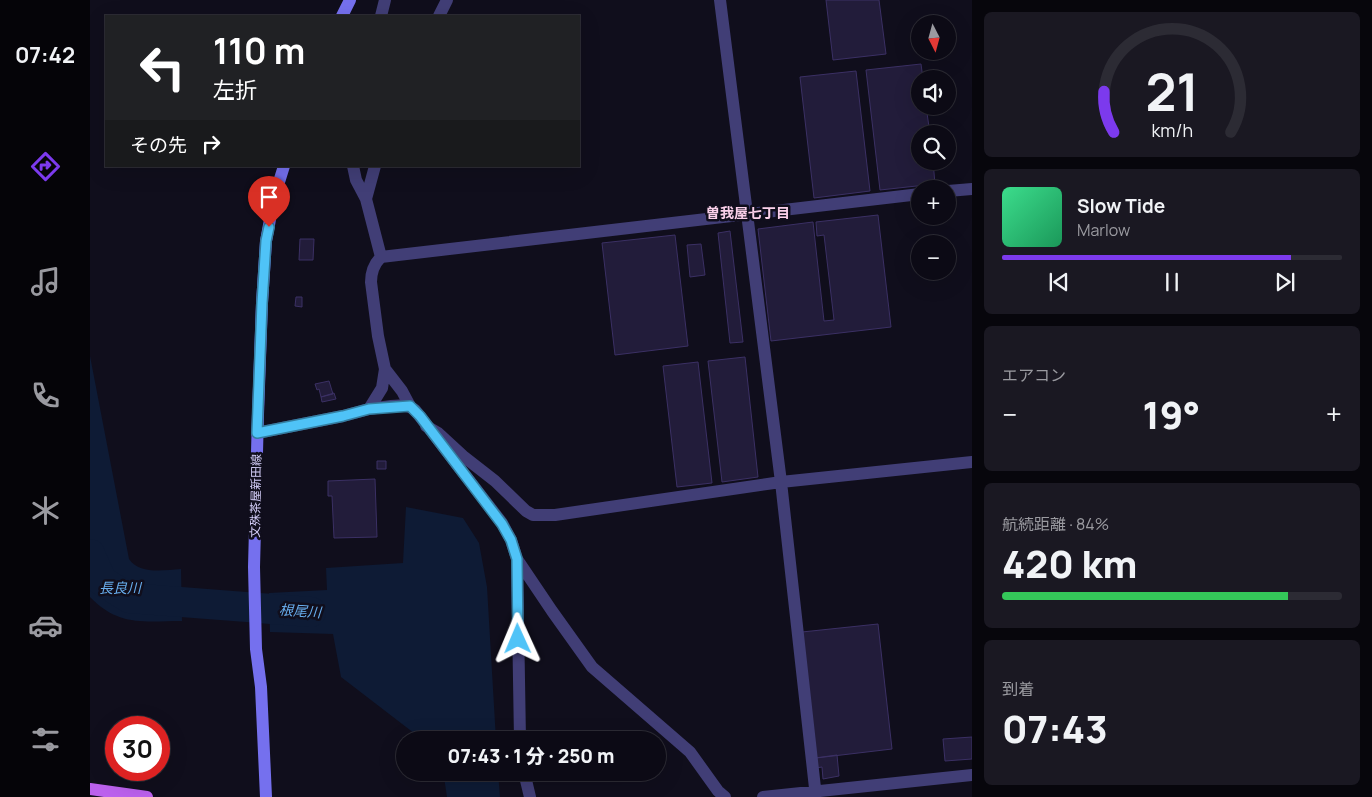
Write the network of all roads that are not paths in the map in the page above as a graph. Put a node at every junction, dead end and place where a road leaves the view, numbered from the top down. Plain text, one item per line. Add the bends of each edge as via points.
1 (350, 0) edge
2 (385, 0) edge
3 (447, 0) edge
4 (720, 0) edge
5 (342, 15) edge
6 (381, 15) edge
7 (440, 15) edge
8 (284, 167) edge
9 (353, 167) edge
10 (374, 167) edge
11 (972, 189) edge
12 (956, 190) edge
13 (911, 195) edge
14 (366, 200) junction
15 (747, 213) junction
16 (381, 257) junction
17 (385, 369) junction
18 (410, 406) junction
19 (369, 409) junction
20 (426, 426) junction
21 (257, 433) junction
22 (972, 462) edge
23 (781, 482) junction
24 (517, 559) junction
25 (520, 731) edge
26 (972, 775) edge
27 (526, 781) edge
28 (90, 788) edge
29 (816, 795) edge
30 (147, 797) edge
31 (266, 797) edge
32 (530, 797) edge
33 (725, 797) edge
34 (763, 797) edge

1 - 5 main road
2 - 6 street
3 - 7 street
4 - 15 street
8 - 21 main road, 文殊茶屋新田線 via 266,241
9 - 14 street
10 - 14 street
11 - 12 street
13 - 15 street
14 - 16 street
15 - 16 street
15 - 23 street
16 - 17 street via 373,268 370,282
17 - 18 street
17 - 19 street via 382,388
18 - 19 street
18 - 20 street
19 - 21 street
20 - 23 street via 533,515 555,515
20 - 24 street via 502,524
21 - 31 main road, 文殊茶屋新田線 via 256,649
22 - 23 street
23 - 29 street
24 - 25 street
24 - 33 street via 592,667 690,752
26 - 29 street
27 - 32 street
28 - 30 main road
29 - 34 street

